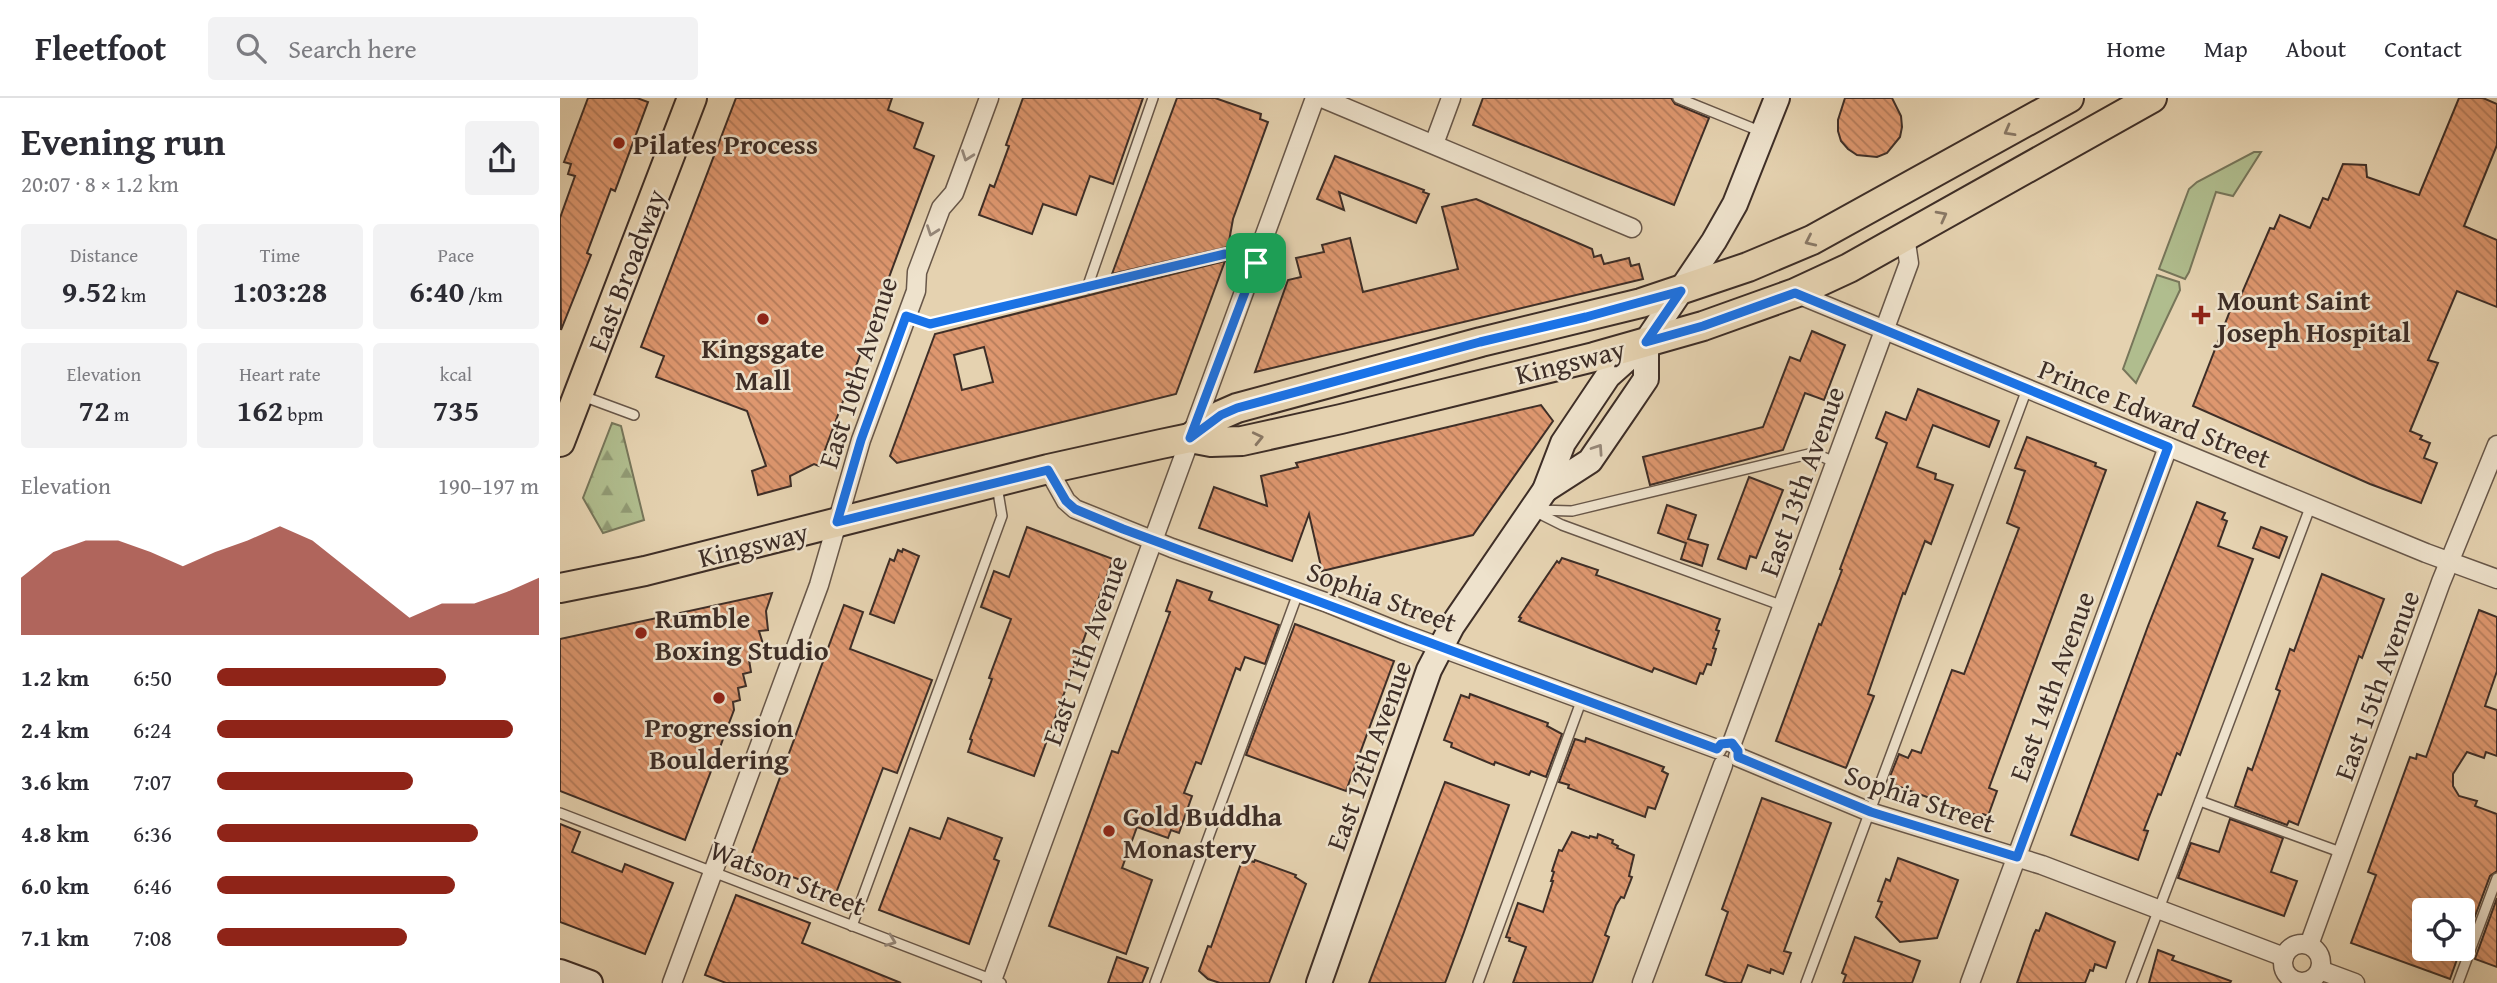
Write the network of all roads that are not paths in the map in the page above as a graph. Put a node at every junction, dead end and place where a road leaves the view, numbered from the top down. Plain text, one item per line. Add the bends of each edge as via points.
1 (692, 98) edge
2 (989, 98) edge
3 (1153, 98) edge
4 (1315, 98) edge
5 (1322, 98) edge
6 (1451, 98) edge
7 (1678, 98) edge
8 (1777, 98) edge
9 (2152, 98) edge
10 (2061, 100) edge
11 (1764, 133) junction
12 (1434, 144) junction
13 (1632, 228) dead end
14 (1905, 236) junction
15 (1256, 263) junction
16 (1087, 288) junction
17 (1681, 291) junction
18 (1795, 293) junction
19 (906, 316) junction
20 (1885, 329) junction
21 (1646, 342) junction
22 (2027, 389) junction
23 (579, 394) junction
24 (634, 415) dead end
25 (1190, 438) junction
26 (560, 442) edge
27 (2497, 445) edge
28 (2168, 447) junction
29 (1835, 461) junction
30 (1048, 470) junction
31 (996, 482) junction
32 (1538, 500) junction
33 (2311, 505) junction
34 (837, 522) junction
35 (1152, 540) junction
36 (2449, 561) junction
37 (2497, 579) edge
38 (560, 588) edge
39 (1298, 593) junction
40 (1783, 606) junction
41 (1441, 647) junction
42 (1582, 699) junction
43 (1727, 754) junction
44 (2200, 801) junction
45 (1871, 812) junction
46 (560, 813) edge
47 (2343, 853) junction
48 (2017, 857) junction
49 (713, 872) junction
50 (2497, 878) edge
51 (2158, 911) junction
52 (852, 926) junction
53 (2309, 945) junction
54 (2284, 957) junction
55 (2320, 970) junction
56 (560, 972) edge
57 (994, 982) edge
58 (2296, 982) edge
59 (590, 983) edge
60 (672, 983) edge
61 (1155, 983) edge
62 (1319, 983) edge
63 (1478, 983) edge
64 (1642, 983) edge
65 (1806, 983) edge
66 (1970, 983) edge
67 (2130, 983) edge
68 (2355, 983) edge
69 (2458, 983) edge

1 - 23 main road, East Broadway
2 -> 19 street, East 10th Avenue via 954,193 941,208 916,272 916,291
3 - 16 lane
4 - 15 street, East 11th Avenue
5 - 12 street
6 - 12 street
7 - 11 lane
8 - 11 street
14 -> 9 main road, Kingsway
10 -> 17 main road, Kingsway via 1812,240
11 - 17 street via 1735,204
12 - 13 street
14 - 18 main road, Kingsway
14 - 20 street, East 13th Avenue via 1909,264
15 - 16 lane via 1225,254
15 - 25 street, East 11th Avenue
16 - 19 lane via 930,324
17 - 21 street
17 - 25 main road, Kingsway via 1237,408
18 - 20 street, Prince Edward Street
18 - 21 main road, Kingsway
19 - 34 street, East 10th Avenue
20 - 22 street, Prince Edward Street
20 - 29 street, East 13th Avenue
25 -> 21 main road, Kingsway via 1242,441
21 - 32 street, East 12th Avenue via 1646,379 1612,429 1590,461
22 - 28 street, Prince Edward Street
22 - 45 lane
23 - 24 lane
23 - 26 main road, East Broadway
25 - 30 main road, Kingsway
25 - 35 street, East 11th Avenue
27 - 36 street, East 15th Avenue
28 - 33 street, Prince Edward Street
28 - 48 street, East 14th Avenue
29 - 32 lane via 1813,453 1572,511
29 - 40 street, East 13th Avenue
30 - 31 main road, Kingsway
30 - 35 street, Sophia Street via 1075,509
31 - 34 main road, Kingsway
31 - 52 lane via 1002,516
32 - 40 lane via 1562,525
32 - 41 street, East 12th Avenue
33 - 36 street, Prince Edward Street
33 - 44 lane
34 - 38 main road, Kingsway
34 - 49 street, East 10th Avenue via 819,585
35 - 39 street, Sophia Street
35 - 57 street, East 11th Avenue
36 - 37 street, Prince Edward Street
36 - 47 street, East 15th Avenue
39 - 41 street, Sophia Street
39 - 61 lane
40 - 43 street, East 13th Avenue
41 - 42 street, Sophia Street
41 - 62 street, East 12th Avenue via 1405,734
42 - 43 street, Sophia Street
42 - 63 lane
43 - 45 street, Sophia Street
43 - 64 street, East 13th Avenue
44 - 47 lane
44 - 51 lane
45 - 48 street, Sophia Street
45 - 65 lane
46 - 49 lane, Watson Street
47 - 53 street, East 15th Avenue
48 - 51 street, Sophia Street
48 - 66 street, East 14th Avenue
49 - 52 lane, Watson Street
49 - 60 street, East 10th Avenue
50 - 69 lane
51 - 54 street, Sophia Street
51 - 67 lane
52 -> 57 lane, Watson Street
53 - 54 street via 2297,945
53 - 55 street via 2321,958
54 - 58 street via 2283,970
55 - 58 street via 2308,982
55 - 68 street
56 - 59 street

